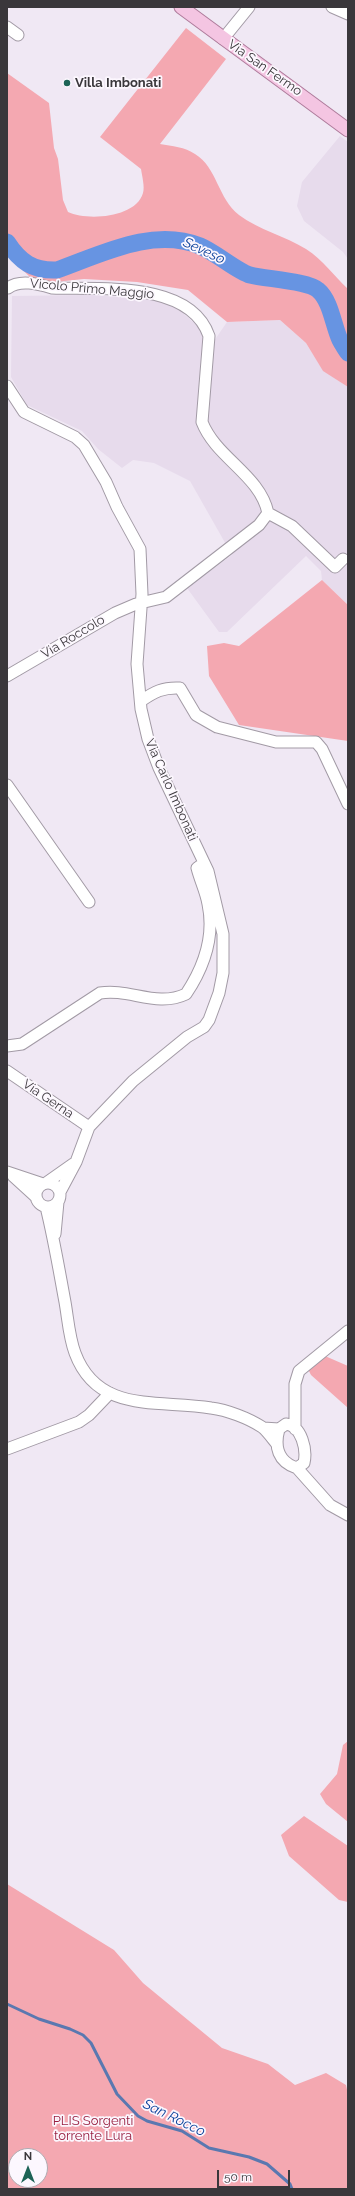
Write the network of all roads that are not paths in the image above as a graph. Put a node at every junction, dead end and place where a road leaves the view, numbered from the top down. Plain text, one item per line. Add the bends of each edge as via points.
1 (181, 7) edge
2 (249, 7) edge
3 (332, 7) edge
4 (348, 14) edge
5 (7, 27) edge
6 (18, 36) dead end
7 (223, 39) junction
8 (348, 130) edge
9 (7, 287) edge
10 (7, 386) edge
11 (268, 513) junction
12 (343, 558) dead end
13 (142, 604) junction
14 (7, 676) edge
15 (141, 700) junction
16 (7, 785) edge
17 (348, 804) edge
18 (204, 863) junction
19 (89, 902) dead end
20 (7, 1046) edge
21 (7, 1071) edge
22 (89, 1127) junction
23 (76, 1162) junction
24 (9, 1173) edge
25 (45, 1183) junction
26 (59, 1197) junction
27 (36, 1198) junction
28 (46, 1207) junction
29 (54, 1240) junction
30 (348, 1331) edge
31 (110, 1393) junction
32 (287, 1427) junction
33 (263, 1428) junction
34 (276, 1443) junction
35 (7, 1449) edge
36 (305, 1458) junction
37 (297, 1468) junction
38 (315, 1486) junction
39 (348, 1515) edge

1 - 7 main road, Via San Fermo
2 - 7 street
3 - 4 street
5 - 6 street
7 - 8 main road, Via San Fermo
9 - 11 street, Vicolo Primo Maggio via 20,283 52,288 155,293 173,300 197,317 206,327 208,336 202,422 206,434 256,487 265,500
10 - 13 street, Via Carlo Imbonati via 24,412 75,437 90,452 140,548
11 - 12 street via 292,526 335,567
11 - 13 street via 260,525 181,587 166,597
13 - 14 street, Via Roccolo via 95,623
13 - 15 street, Via Carlo Imbonati via 137,664
15 - 17 street via 158,689 180,688 196,715 218,727 276,742 316,742 322,749
15 - 18 street, Via Carlo Imbonati via 148,739 159,768
16 - 19 street
18 - 20 street via 197,868 208,903 210,935 207,951 195,981 186,994 160,1001 112,992 100,993 22,1044
18 - 22 street, Via Carlo Imbonati via 220,912 224,954 219,993 212,1015 204,1027 187,1037 133,1081
21 - 22 street, Via Gerna
22 - 23 street, Via Carlo Imbonati
23 - 25 street
23 - 26 street, Via Carlo Imbonati
24 - 25 street
24 - 27 street
25 - 26 street via 55,1185
25 - 27 street via 37,1189
26 - 28 street via 53,1207
26 - 29 street
27 - 28 street
28 - 29 street
29 - 31 street via 75,1353 87,1374 97,1385
30 - 32 street via 299,1371 295,1384 295,1412
31 - 33 street via 137,1402 212,1408
31 - 35 street via 79,1422
32 - 33 street
32 - 34 street
32 - 36 street via 303,1441
33 - 34 street
34 - 37 street via 284,1462
36 - 37 street via 304,1463
36 - 38 street
37 - 38 street
38 - 39 street via 330,1505

